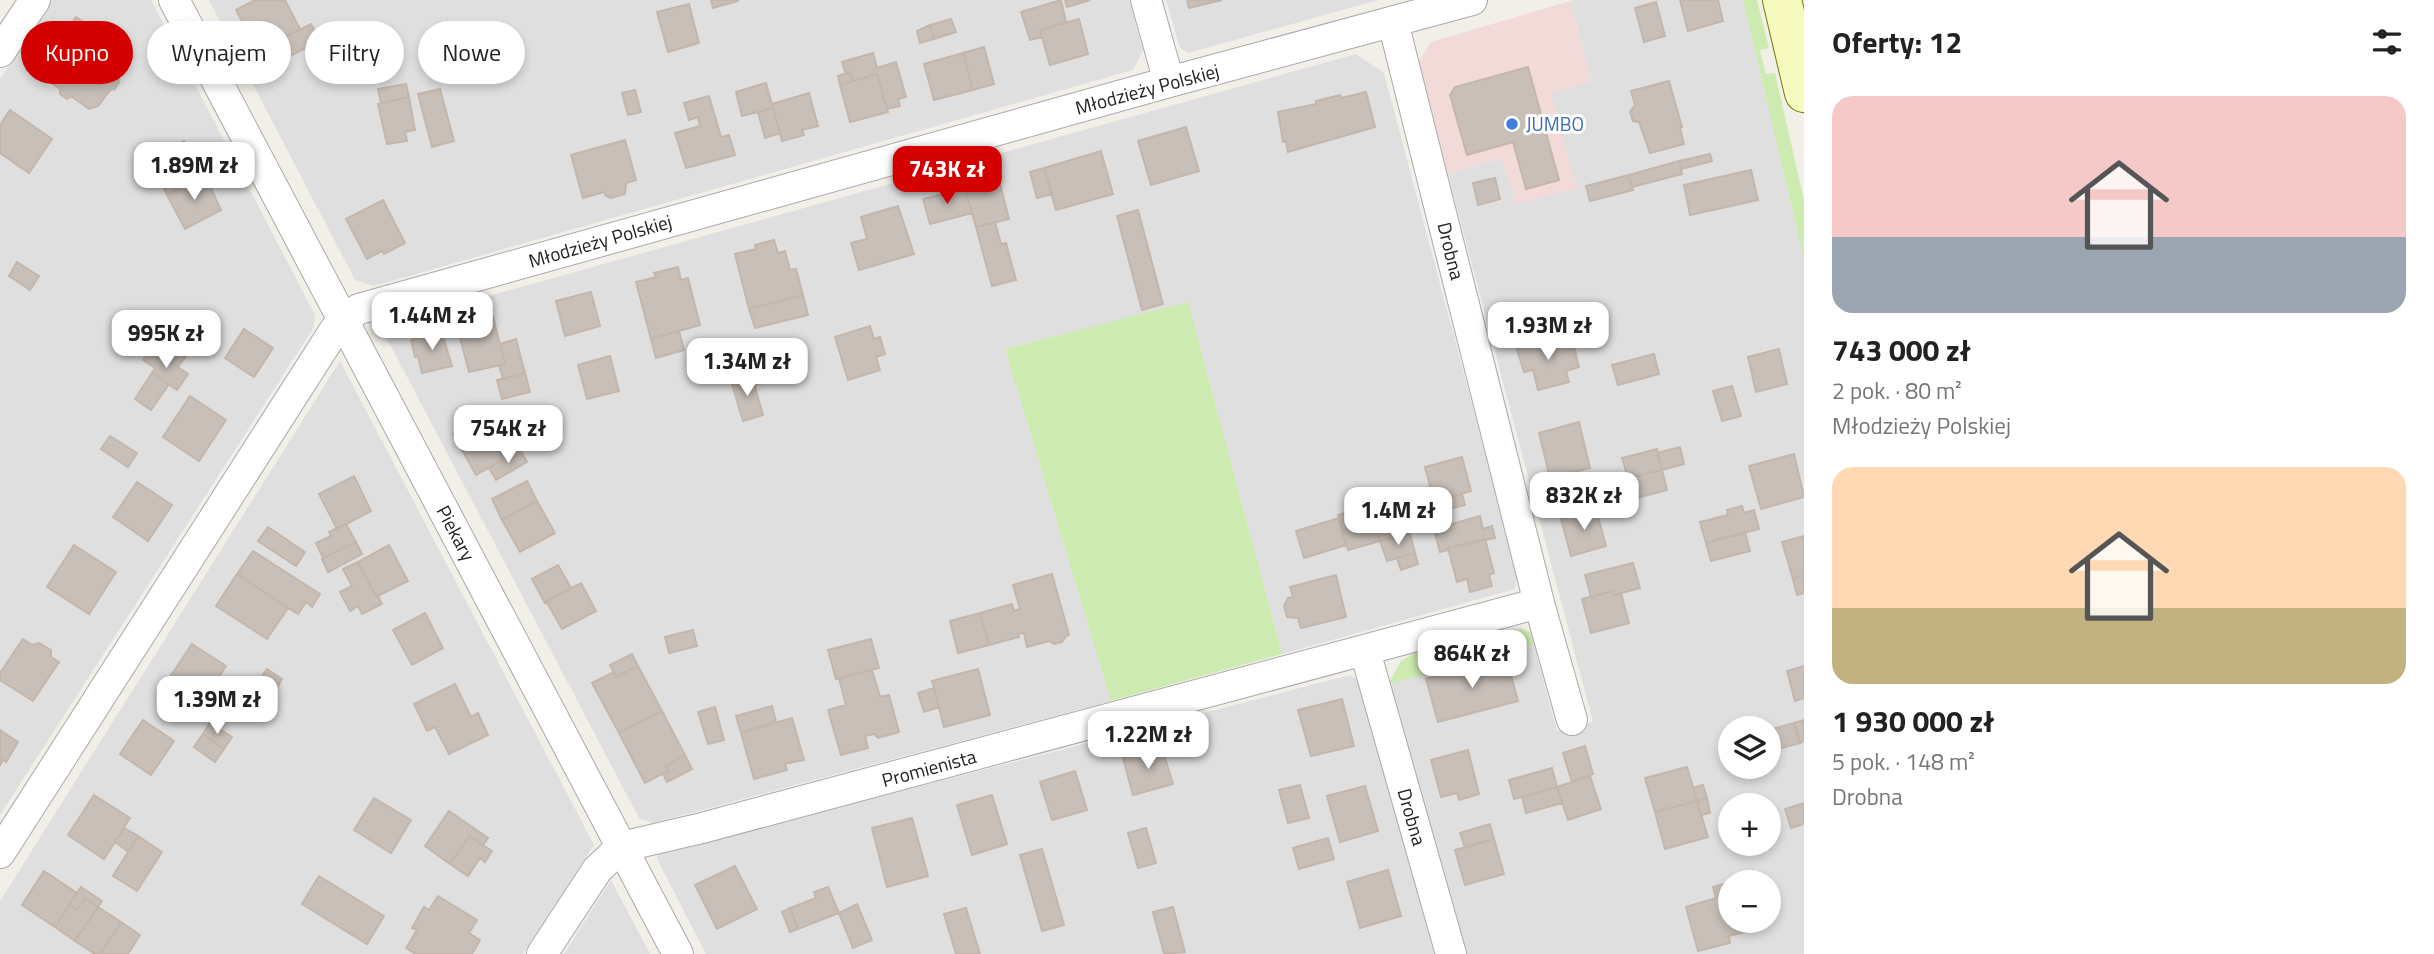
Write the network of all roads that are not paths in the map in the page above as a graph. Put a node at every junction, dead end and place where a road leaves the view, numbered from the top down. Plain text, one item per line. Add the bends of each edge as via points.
1 (35, 0) edge
2 (174, 0) edge
3 (1146, 0) edge
4 (1472, 0) edge
5 (1782, 0) edge
6 (1393, 22) junction
7 (0, 52) edge
8 (1169, 82) junction
9 (1804, 93) edge
10 (343, 319) junction
11 (1539, 603) junction
12 (1365, 651) junction
13 (1572, 720) dead end
14 (621, 847) junction
15 (0, 853) edge
16 (542, 954) edge
17 (678, 954) edge
18 (1451, 954) edge

1 - 7 street
2 - 10 street, Piekary
3 - 8 street
4 - 6 street, Młodzieży Polskiej
5 - 9 main road
6 - 8 street, Młodzieży Polskiej
6 - 11 street, Drobna
8 - 10 street, Młodzieży Polskiej via 359,309
10 - 14 street, Piekary
10 - 15 street
11 - 12 street
11 - 13 street, Drobna
12 - 14 street, Promienista
12 - 18 street, Drobna
14 - 16 street via 597,870
14 - 17 street, Piekary

